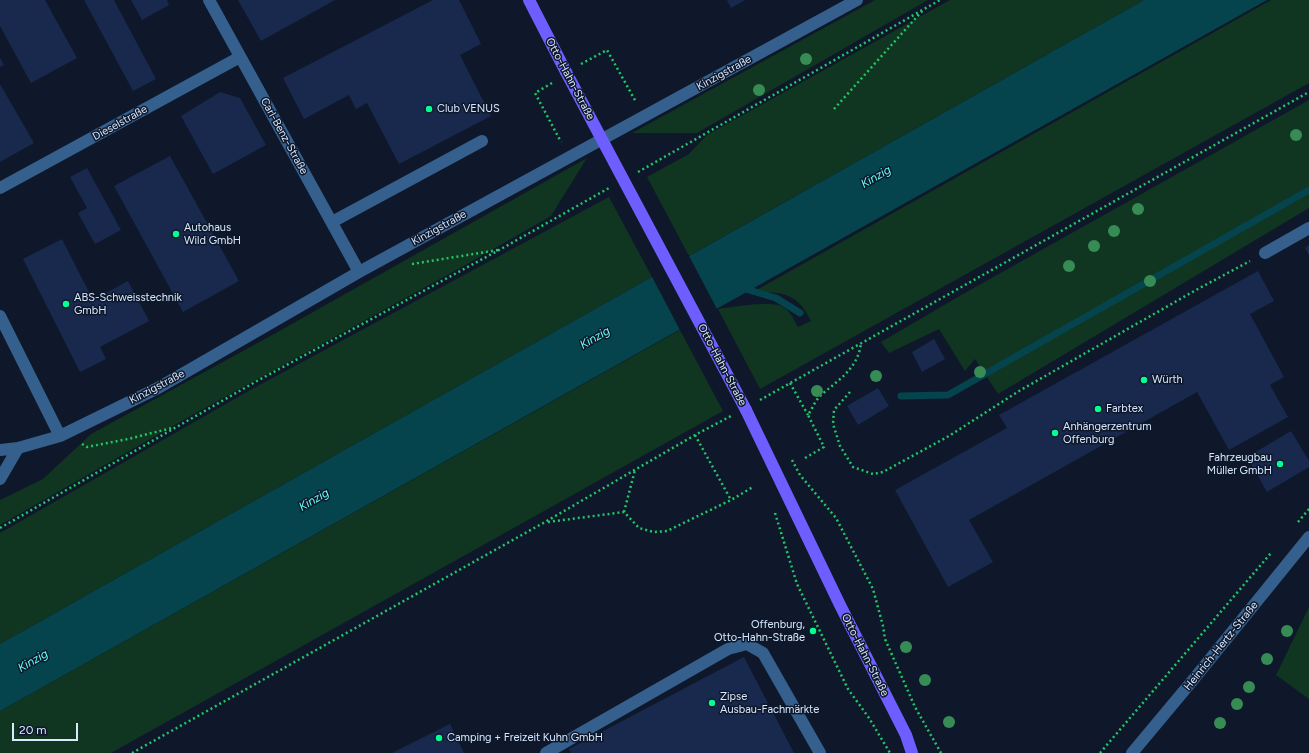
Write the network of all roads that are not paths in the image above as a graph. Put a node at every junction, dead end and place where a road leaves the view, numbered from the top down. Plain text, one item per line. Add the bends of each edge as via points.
1 (209, 0) edge
2 (529, 0) edge
3 (857, 0) edge
4 (240, 57) junction
5 (482, 141) dead end
6 (0, 188) edge
7 (332, 222) junction
8 (1309, 228) edge
9 (1265, 253) road end
10 (359, 272) junction
11 (0, 316) edge
12 (60, 436) junction
13 (18, 448) junction
14 (0, 450) edge
15 (0, 479) edge
16 (1309, 537) edge
17 (906, 735) junction
18 (546, 753) edge
19 (820, 753) edge
20 (912, 753) edge
21 (920, 753) edge
22 (1132, 753) edge

1 - 4 street, Carl-Benz-Straße
2 - 17 main road, Otto-Hahn-Straße, bridge via 746,410
3 - 10 street, Kinzigstraße
4 - 6 street, Dieselstraße
4 - 7 street, Carl-Benz-Straße
5 - 7 street
7 - 10 street, Carl-Benz-Straße
8 - 9 street
10 - 12 street, Kinzigstraße via 158,388
11 - 12 street
12 - 13 street, Kinzigstraße
13 - 14 street, Kinzigstraße
13 - 15 street
16 - 22 street, Heinrich-Hertz-Straße
17 - 20 main road, Otto-Hahn-Straße
17 - 21 main road, Otto-Hahn-Straße
18 - 19 street via 728,649 747,644 762,654

